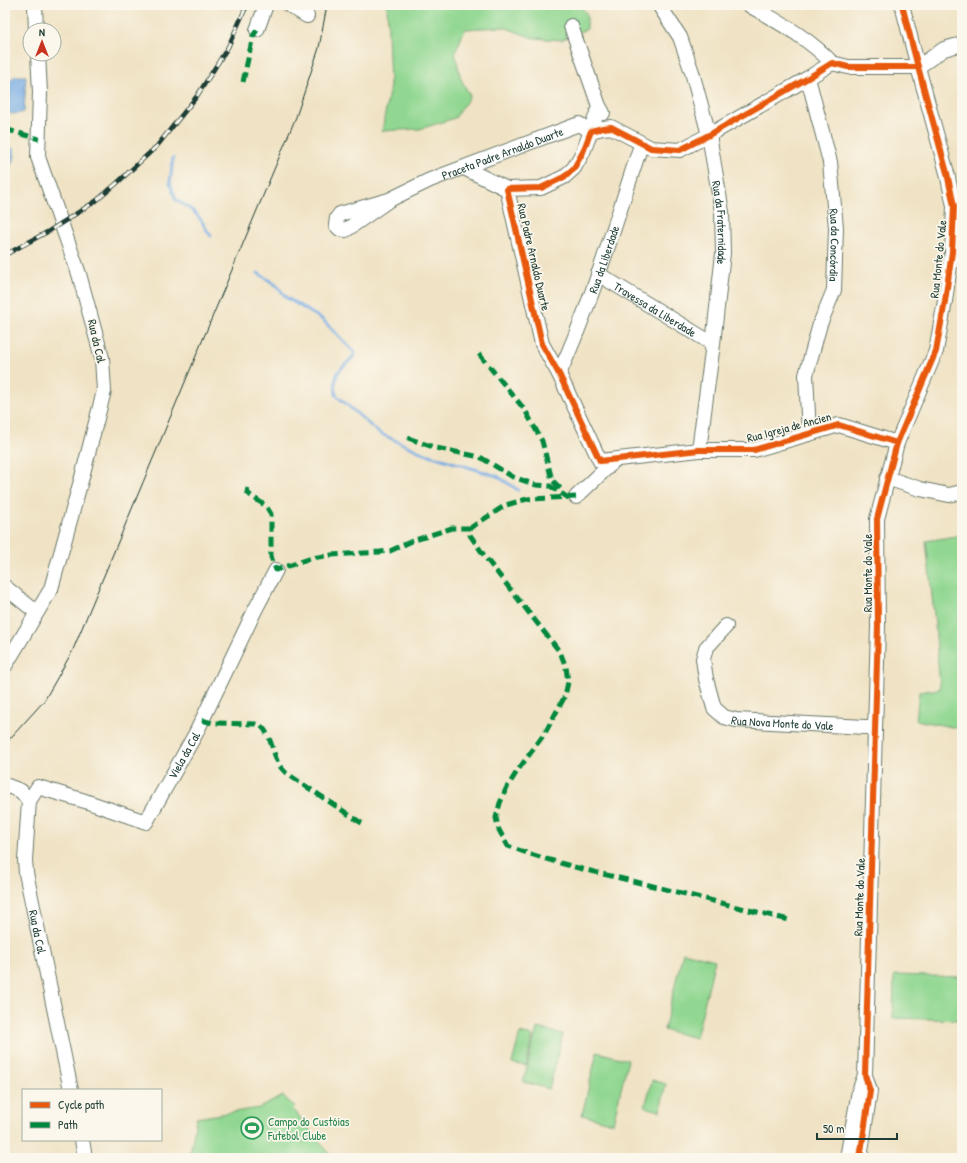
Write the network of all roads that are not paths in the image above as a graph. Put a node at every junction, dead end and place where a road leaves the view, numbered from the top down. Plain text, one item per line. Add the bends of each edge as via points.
1 (35, 5) edge
2 (266, 5) edge
3 (289, 5) edge
4 (659, 5) edge
5 (750, 5) edge
6 (902, 5) edge
7 (307, 16) dead end
8 (36, 22) edge
9 (571, 26) dead end
10 (257, 30) dead end
11 (962, 44) edge
12 (38, 62) edge
13 (832, 62) junction
14 (918, 67) junction
15 (808, 78) junction
16 (599, 106) junction
17 (611, 128) junction
18 (591, 131) junction
19 (709, 135) junction
20 (646, 146) junction
21 (464, 168) junction
22 (507, 189) junction
23 (389, 200) dead end
24 (957, 252) edge
25 (598, 274) junction
26 (713, 344) junction
27 (559, 374) junction
28 (809, 434) junction
29 (897, 443) junction
30 (699, 450) junction
31 (612, 460) junction
32 (887, 478) junction
33 (962, 492) edge
34 (576, 497) dead end
35 (276, 570) dead end
36 (5, 587) edge
37 (36, 612) junction
38 (726, 626) dead end
39 (5, 666) edge
40 (874, 727) junction
41 (5, 785) edge
42 (29, 801) junction
43 (71, 1089) edge
44 (858, 1135) junction
45 (82, 1141) edge
46 (85, 1158) edge
47 (847, 1158) edge
48 (860, 1158) edge

1 - 8 street
2 - 10 street
3 - 7 street
4 - 19 street, Rua da Fraternidade via 680,37
5 - 13 street via 820,50
6 - 14 street, Rua Monte do Vale
9 - 16 street
11 - 14 street via 944,49
12 - 37 street, Rua da Cal via 38,157 79,274 102,358 104,391 51,589
13 - 14 street via 848,67
13 - 15 street
14 - 24 street, Rua Monte do Vale via 954,206
15 - 19 street
15 - 28 street, Rua da Concórdia via 830,162 836,228 834,290 820,324 806,375
16 - 17 street
16 - 18 street
17 - 18 street
17 - 20 street
18 - 21 street, Praceta Padre Arnaldo Duarte via 579,124
18 - 22 street, Rua Padre Arnaldo Duarte via 574,168 564,177 541,188
19 - 20 street via 680,150
19 - 26 street, Rua da Fraternidade via 722,212 722,253
20 - 25 street, Rua da Liberdade via 640,148
21 - 22 street, Rua Padre Arnaldo Duarte
21 - 23 street, Praceta Padre Arnaldo Duarte via 430,180
22 - 27 street, Rua Padre Arnaldo Duarte via 542,344
24 - 29 street, Rua Monte do Vale via 936,352
25 - 26 street, Travessa da Liberdade
25 - 27 street, Rua da Liberdade
26 - 30 street, Rua da Fraternidade
27 - 31 street, Rua Padre Arnaldo Duarte via 600,460
28 - 29 street, Rua Igreja de Ancien via 839,425
28 - 30 street, Rua Igreja de Ancien via 754,450
29 - 32 street, Rua Monte do Vale
30 - 31 street, Rua Igreja de Ancien
31 - 34 street via 611,464
32 - 33 street via 949,495
32 - 40 street, Rua Monte do Vale via 877,519 878,626
35 - 42 street, Viela da Cal via 196,733 146,822 38,787
36 - 37 street
37 - 39 street, Rua da Cal
38 - 40 street, Rua Nova Monte do Vale via 706,648 703,659 714,708 724,717 736,720
40 - 44 street, Rua Monte do Vale via 865,1075 870,1091
41 - 42 street via 21,791
42 - 43 street, Rua da Cal via 26,873
44 - 47 street, Rua Monte do Vale
44 - 48 street, Rua Monte do Vale
45 - 46 street

